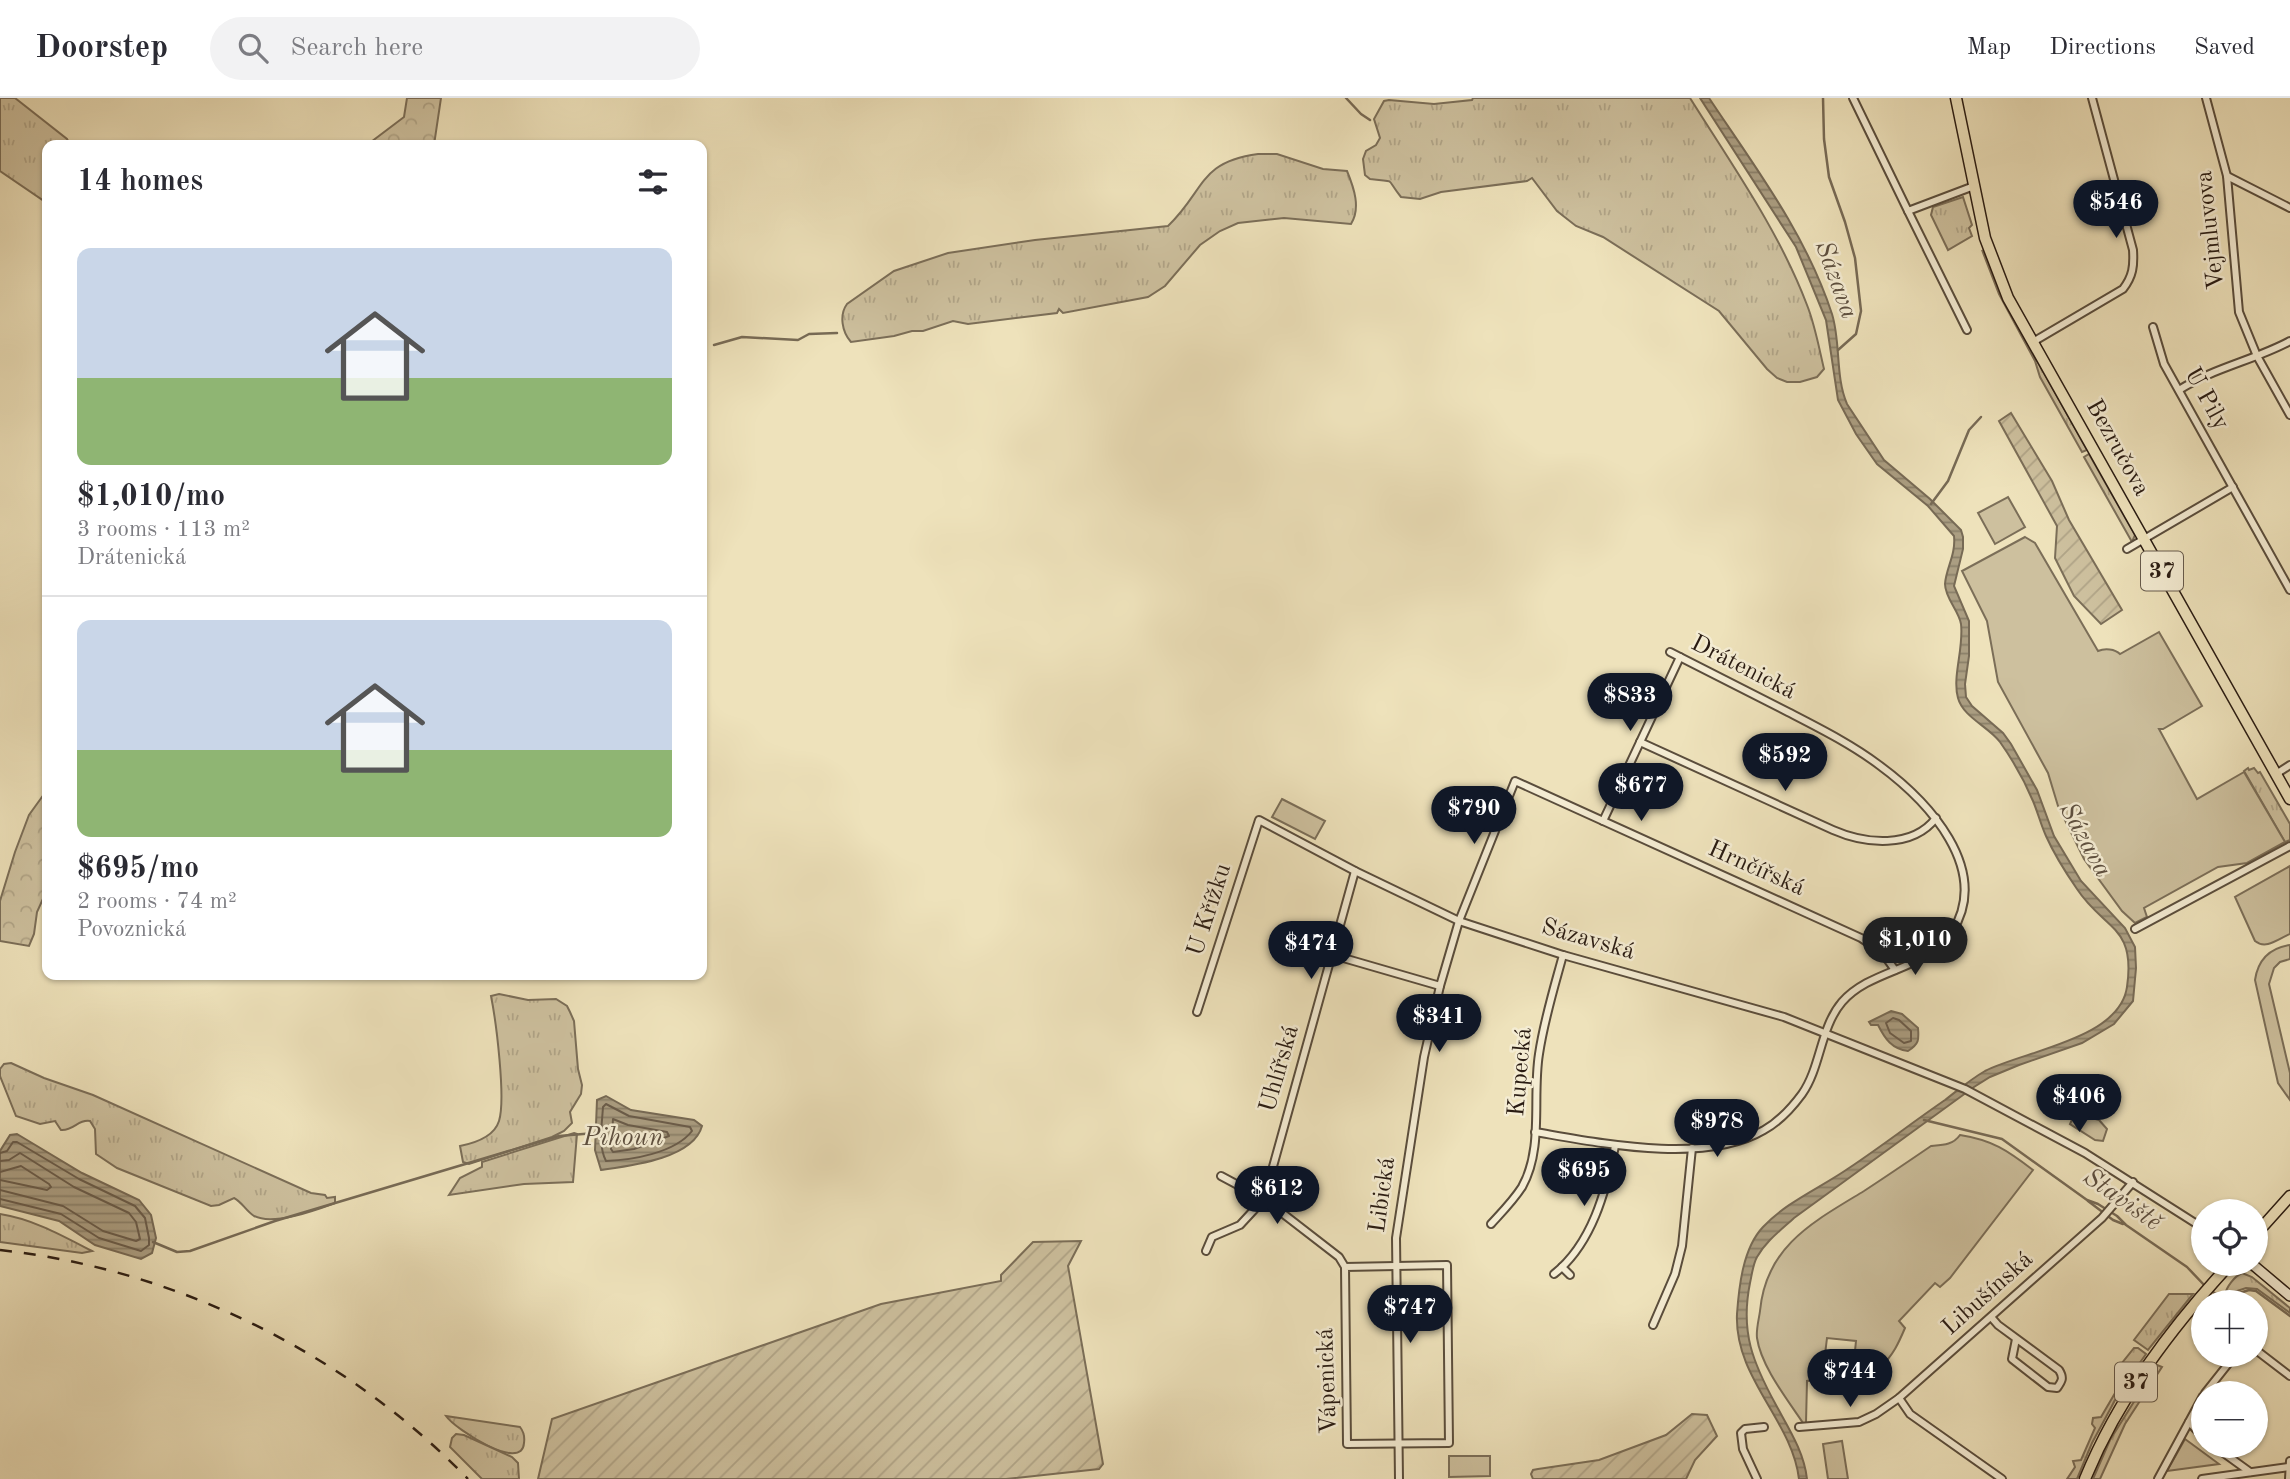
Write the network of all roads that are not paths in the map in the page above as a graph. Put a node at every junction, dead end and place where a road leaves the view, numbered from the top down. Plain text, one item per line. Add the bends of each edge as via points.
1 (1853, 98) edge
2 (1956, 98) edge
3 (2092, 98) edge
4 (2206, 98) edge
5 (2227, 176) junction
6 (1973, 186) junction
7 (2290, 208) edge
8 (1908, 211) junction
9 (2153, 327) dead end
10 (1967, 330) dead end
11 (2290, 341) edge
12 (2033, 342) junction
13 (2257, 356) junction
14 (2179, 390) junction
15 (2290, 415) edge
16 (2233, 487) junction
17 (2144, 539) junction
18 (2127, 549) dead end
19 (2290, 590) edge
20 (1670, 652) dead end
21 (1681, 657) junction
22 (1640, 743) junction
23 (2290, 765) edge
24 (2276, 774) junction
25 (1514, 781) joint
26 (2290, 799) edge
27 (1936, 818) junction
28 (1259, 820) joint
29 (1603, 821) junction
30 (2290, 846) edge
31 (1355, 871) junction
32 (1459, 921) junction
33 (2135, 929) dead end
34 (1563, 955) junction
35 (1332, 956) junction
36 (1895, 970) junction
37 (1440, 986) junction
38 (1197, 1012) dead end
39 (1826, 1033) junction
40 (1535, 1132) junction
41 (1615, 1146) junction
42 (1692, 1148) junction
43 (1221, 1176) dead end
44 (2133, 1182) junction
45 (2290, 1196) edge
46 (1264, 1199) junction
47 (2191, 1220) edge
48 (2268, 1221) edge
49 (1491, 1224) dead end
50 (1206, 1251) dead end
51 (1345, 1266) junction
52 (1396, 1266) junction
53 (1562, 1267) junction
54 (1554, 1273) dead end
55 (1570, 1275) dead end
56 (2219, 1276) edge
57 (2266, 1276) edge
58 (2290, 1296) edge
59 (1991, 1317) junction
60 (1653, 1325) dead end
61 (2016, 1339) junction
62 (2268, 1359) edge
63 (2226, 1367) edge
64 (2290, 1376) edge
65 (2214, 1381) edge
66 (1899, 1398) junction
67 (2191, 1418) edge
68 (2189, 1422) joint
69 (1764, 1427) dead end
70 (1799, 1427) dead end
71 (1398, 1444) junction
72 (2231, 1458) edge
73 (2289, 1464) edge
74 (2250, 1472) junction
75 (1399, 1479) edge
76 (1757, 1479) edge
77 (2002, 1479) edge
78 (2085, 1479) edge
79 (2158, 1479) edge
80 (2202, 1479) edge
81 (2289, 1479) edge

1 - 8 street
2 - 6 main road, Bezručova / 37
3 - 12 street via 2134,267 2123,289
4 - 5 street, Vejmluvova
5 - 7 street
5 - 13 street, Vejmluvova via 2238,306
6 - 8 street
6 - 12 main road, Bezručova / 37 via 1992,258
8 - 10 street
9 - 14 street, U Pily via 2164,364
11 - 13 street
12 - 17 main road, Bezručova / 37
13 - 14 street
13 - 15 street, Vejmluvova
14 - 16 street, U Pily
16 - 17 street
16 - 19 street, U Pily
17 - 18 street
17 - 24 main road, Bezručova / 37
20 - 21 street, Drátenická
21 - 22 street
21 - 27 street, Drátenická via 1856,748
22 - 27 street via 1857,839 1897,840 1923,830
22 - 29 street
23 - 24 street
24 - 26 main road, Bezručova / 37
25 - 29 street, Hrnčířská
25 - 32 street, Libická
27 - 36 street, Drátenická via 1961,865 1965,886 1962,910 1952,931 1933,952
28 - 31 street, Sázavská
28 - 38 street, U Křížku
29 - 36 street, Hrnčířská via 1871,943
30 - 33 street
31 - 32 street, Sázavská
31 - 35 street, Uhlířská
32 - 34 street, Sázavská
32 - 37 street, Libická
34 - 39 street, Sázavská via 1733,1001
34 - 40 street, Kupecká via 1538,1055
35 - 37 street
35 - 46 street, Uhlířská
36 - 39 street, Drátenická via 1848,996
37 - 52 street, Libická via 1398,1208
39 - 42 street, Drátenická via 1804,1091 1785,1116 1732,1144
39 - 44 street, Sázavská via 1965,1090
40 - 41 street, Drátenická
40 - 49 street, Kupecká via 1523,1185
41 - 42 street, Drátenická
41 - 53 street via 1595,1218
42 - 60 street via 1682,1245
43 - 46 street
44 - 47 street
44 - 59 street, Libušínská via 2102,1218
45 - 48 main road
46 - 50 street, Uhlířská via 1240,1225 1212,1237
46 - 51 street
51 - 52 street
51 - 71 street, Vápenická via 1347,1444
52 - 71 street, Libická
52 - 71 street via 1447,1265 1449,1443
53 - 54 street
53 - 55 street
56 - 78 main road, 37 via 2134,1384
57 - 58 main road
59 - 61 street
59 - 66 street, Libušínská
61 - 61 street via 2059,1370 2063,1376 2057,1388 2048,1387 2012,1359
62 - 64 street
63 - 65 street
66 - 70 street, Libušínská via 1859,1422
66 - 77 street via 1910,1414
67 - 68 street
68 - 79 street
69 - 76 street via 1741,1433
71 - 75 street, Libická
72 - 74 street
73 - 74 street
73 - 81 street
74 - 80 street

